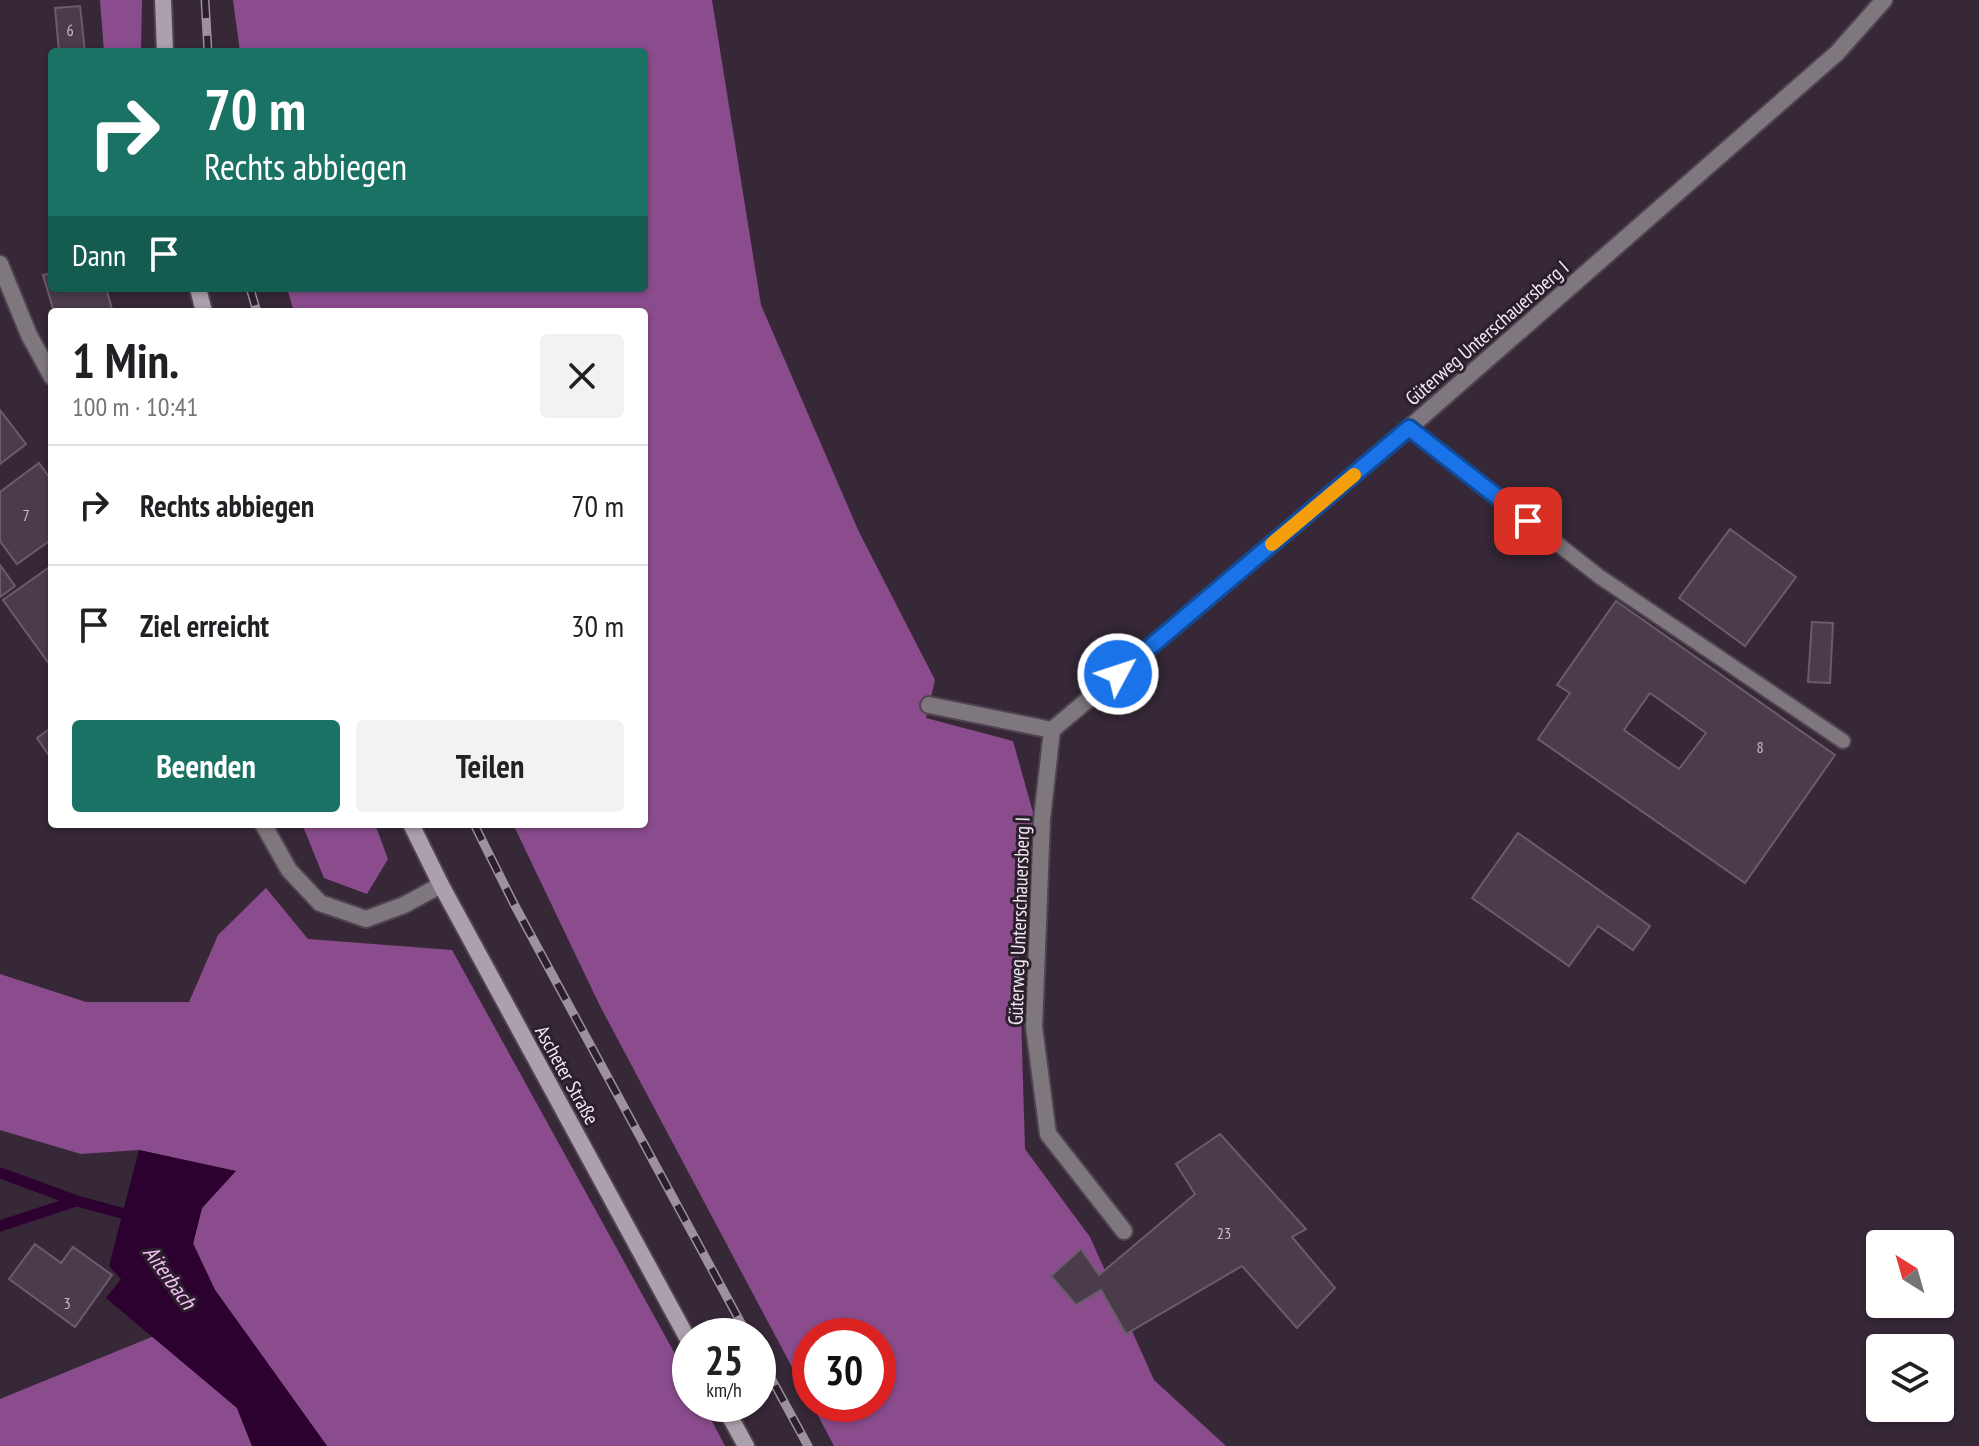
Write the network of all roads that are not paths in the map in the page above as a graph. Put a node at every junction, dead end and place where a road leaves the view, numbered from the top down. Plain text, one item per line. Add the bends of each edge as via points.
1 (163, 0) edge
2 (1884, 0) edge
3 (165, 48) edge
4 (0, 264) edge
5 (48, 370) edge
6 (1409, 428) junction
7 (929, 705) dead end
8 (1052, 730) junction
9 (1843, 741) dead end
10 (265, 828) edge
11 (413, 828) edge
12 (441, 885) junction
13 (1124, 1231) dead end
14 (676, 1318) edge
15 (733, 1422) edge
16 (746, 1446) edge

1 - 3 main road
2 - 6 street, Güterweg Unterschauersberg I via 1837,53
4 - 5 street
6 - 8 street, Güterweg Unterschauersberg I
6 - 9 lane via 1600,577
7 - 8 street
8 - 13 street, Güterweg Unterschauersberg I via 1042,819 1034,1027 1048,1134
10 - 12 street via 289,870 320,903 366,919
11 - 12 main road, Ascheter Straße
12 - 14 main road, Ascheter Straße
15 - 16 main road

